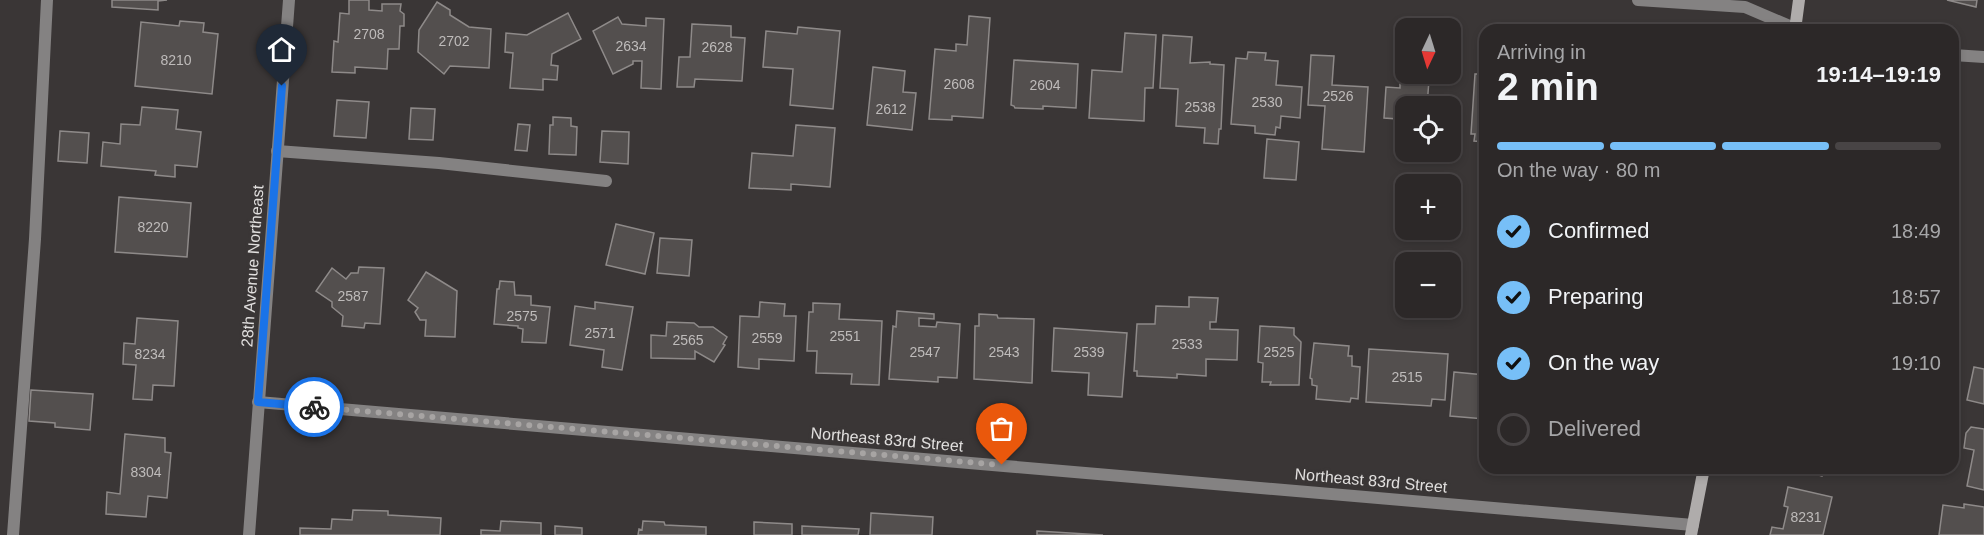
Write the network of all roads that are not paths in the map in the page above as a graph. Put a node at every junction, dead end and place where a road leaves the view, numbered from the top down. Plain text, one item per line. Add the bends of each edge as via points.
1 (47, 0) edge
2 (289, 0) edge
3 (1638, 0) edge
4 (1799, 0) edge
5 (1784, 24) edge
6 (1797, 24) edge
7 (1959, 55) edge
8 (1984, 57) edge
9 (277, 151) junction
10 (606, 181) dead end
11 (258, 402) junction
12 (1703, 474) edge
13 (1692, 530) edge
14 (13, 535) edge
15 (249, 535) edge

1 - 14 street via 35,239
2 - 9 street, 28th Avenue Northeast
3 - 5 street via 1745,7
4 - 6 main road
7 - 8 street
9 - 10 street
9 - 11 street, 28th Avenue Northeast
11 - 13 street, Northeast 83rd Street
11 - 15 street, 28th Avenue Northeast
12 - 13 main road

